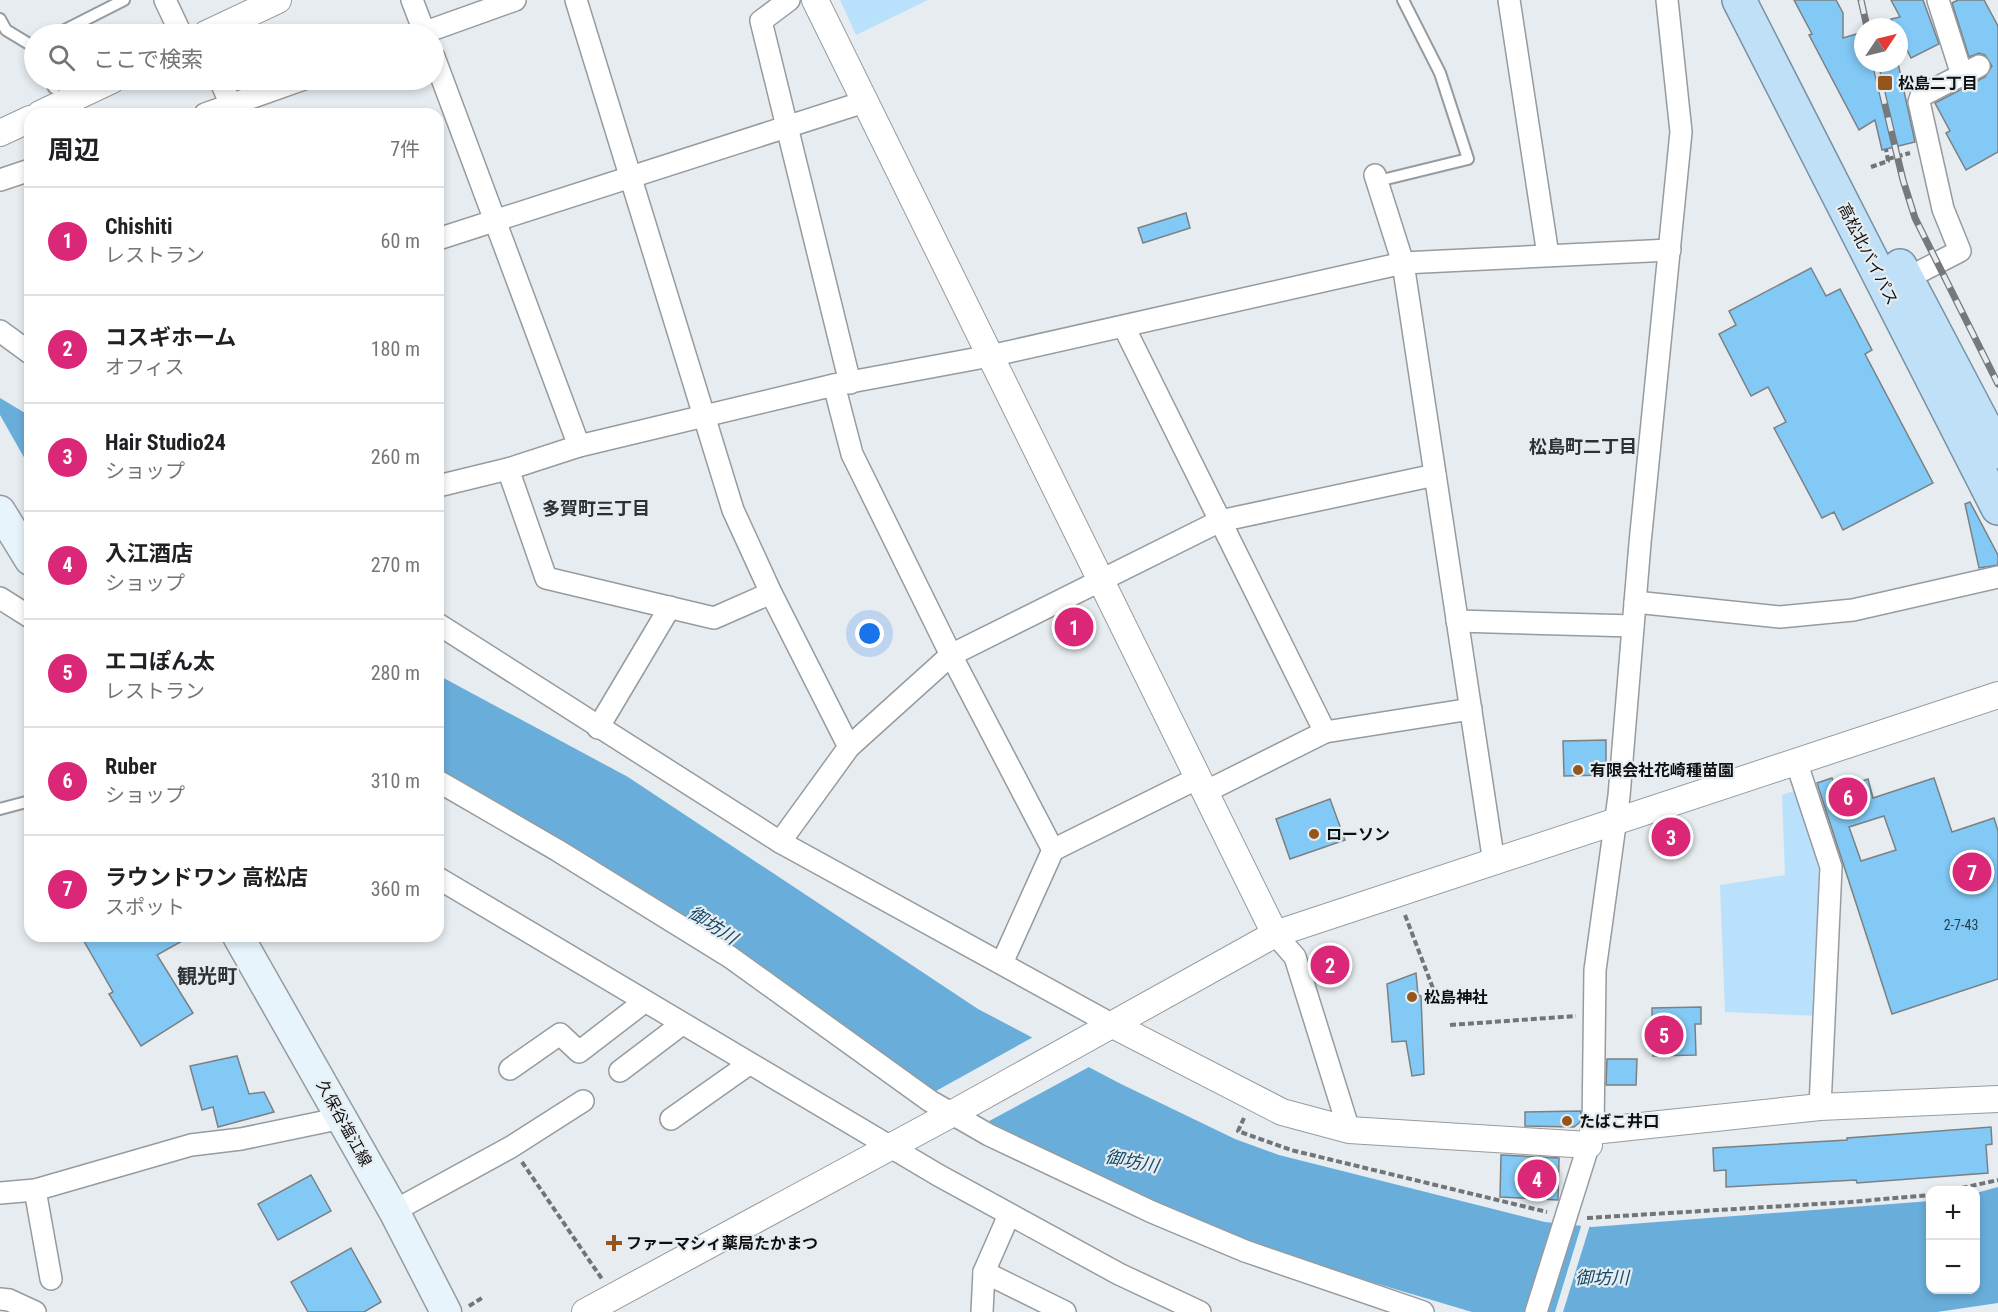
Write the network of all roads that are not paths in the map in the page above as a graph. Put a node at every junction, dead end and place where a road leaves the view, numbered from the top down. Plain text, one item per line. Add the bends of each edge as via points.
1 (124, 0) edge
2 (165, 0) edge
3 (278, 0) edge
4 (412, 0) edge
5 (515, 0) edge
6 (576, 0) edge
7 (789, 0) edge
8 (814, 0) edge
9 (1403, 0) edge
10 (1509, 0) edge
11 (1667, 0) edge
12 (1739, 0) edge
13 (1765, 0) edge
14 (1938, 0) edge
15 (0, 19) edge
16 (77, 24) edge
17 (176, 24) edge
18 (227, 24) edge
19 (420, 24) edge
20 (444, 26) edge
21 (24, 40) edge
22 (444, 84) edge
23 (91, 90) edge
24 (224, 90) edge
25 (278, 90) edge
26 (864, 102) junction
27 (53, 108) edge
28 (232, 108) edge
29 (238, 108) edge
30 (24, 122) edge
31 (787, 126) junction
32 (0, 133) edge
33 (24, 172) edge
34 (631, 177) junction
35 (1376, 178) joint
36 (0, 180) edge
37 (495, 221) junction
38 (444, 237) edge
39 (1670, 250) junction
40 (1548, 255) junction
41 (1403, 263) junction
42 (1896, 284) junction
43 (1124, 327) junction
44 (0, 331) edge
45 (24, 349) edge
46 (990, 356) junction
47 (842, 384) junction
48 (706, 416) junction
49 (579, 446) junction
50 (1998, 452) edge
51 (508, 469) junction
52 (1435, 475) junction
53 (444, 485) edge
54 (1998, 508) edge
55 (1220, 521) junction
56 (2, 523) edge
57 (24, 551) edge
58 (1998, 578) edge
59 (1100, 580) junction
60 (771, 593) junction
61 (0, 598) edge
62 (1635, 602) junction
63 (670, 608) junction
64 (24, 613) edge
65 (1457, 621) junction
66 (1633, 626) junction
67 (444, 628) edge
68 (951, 655) junction
69 (1998, 695) edge
70 (1471, 709) junction
71 (598, 728) junction
72 (1325, 732) junction
73 (849, 747) junction
74 (1796, 761) junction
75 (444, 784) edge
76 (1201, 785) junction
77 (24, 802) edge
78 (0, 808) edge
79 (1616, 821) junction
80 (780, 842) junction
81 (1053, 850) junction
82 (1494, 863) junction
83 (444, 882) edge
84 (1275, 934) junction
85 (241, 942) edge
86 (1002, 963) junction
87 (644, 1002) junction
88 (682, 1024) junction
89 (1113, 1025) junction
90 (749, 1064) junction
91 (510, 1069) dead end
92 (620, 1071) dead end
93 (1998, 1099) edge
94 (583, 1101) dead end
95 (1820, 1107) junction
96 (953, 1113) junction
97 (342, 1118) junction
98 (671, 1119) dead end
99 (1349, 1130) junction
100 (1591, 1138) junction
101 (893, 1146) junction
102 (35, 1190) junction
103 (0, 1193) edge
104 (394, 1211) junction
105 (1009, 1215) junction
106 (984, 1272) junction
107 (51, 1279) dead end
108 (0, 1299) edge
109 (35, 1312) edge
110 (446, 1312) edge
111 (585, 1312) edge
112 (982, 1312) edge
113 (1065, 1312) edge
114 (1200, 1312) edge
115 (1423, 1312) edge
116 (1536, 1312) edge

1 - 16 lane
2 - 17 street
3 - 18 street
4 - 19 street
5 - 20 street
6 - 34 street
7 - 31 street via 761,21
8 - 26 street
9 - 35 lane via 1440,73 1468,159
10 - 40 street
11 - 39 street via 1681,132
12 - 42 highway, 高松北バイパス
13 - 42 highway, 高松北バイパス
14 - 42 street via 1971,71 1921,96 1920,102 1943,209 1960,251
15 - 21 lane via 6,30
22 - 37 street
23 - 27 street
24 - 28 street
25 - 29 street
26 - 31 street
26 - 46 street
30 - 32 street
31 - 34 street
31 - 47 street
33 - 36 street
34 - 37 street
34 - 48 street
35 - 41 street
37 - 38 street
37 - 49 street
39 - 40 street
39 - 62 street
40 - 41 street
41 - 43 street
41 - 52 street
42 - 50 highway, 高松北バイパス
42 - 54 highway, 高松北バイパス
43 - 46 street
43 - 55 street
44 - 45 street
46 - 47 street
46 - 59 street
47 - 48 street
47 - 68 street via 852,454
48 - 49 street
48 - 60 street via 733,510
49 - 51 street
51 - 53 street
51 - 63 street via 546,578
52 - 55 street
52 - 65 street
55 - 59 street
55 - 72 street
56 - 57 main road
58 - 62 street via 1853,610 1780,617
59 - 68 street
59 - 76 street
60 - 63 street via 714,618
60 - 73 street
61 - 64 street
62 - 66 street
63 - 71 street
65 - 66 street
65 - 70 street
66 - 79 street
67 - 71 street
68 - 73 street
68 - 81 street
69 - 74 street
70 - 72 street
70 - 82 street
71 - 80 street
72 - 76 street
73 - 80 street
74 - 79 street
74 - 95 street via 1831,867
75 - 96 street via 730,957
76 - 81 street
76 - 84 street
77 - 78 lane
79 - 82 street
79 - 100 street via 1595,970
80 - 86 street
81 - 86 street
82 - 84 street
83 - 87 street
84 - 89 street
84 - 99 street via 1295,957
85 - 97 main road, 久保谷塩江線
86 - 89 street
87 - 88 street
87 - 91 street via 579,1052 560,1034
88 - 90 street
88 - 92 street
89 - 96 street
89 - 99 street via 1282,1112
90 - 98 street
90 - 101 street
93 - 95 street
94 - 104 street via 511,1147
95 - 100 street
96 - 101 street
96 - 115 street via 989,1136 1203,1234
97 - 102 street via 191,1145
97 - 104 main road, 久保谷塩江線
99 - 100 street
100 - 116 street
101 - 105 street
101 - 111 street
102 - 103 street
102 - 107 street
104 - 110 main road, 久保谷塩江線
105 - 106 street
105 - 114 street
106 - 112 street
106 - 113 street
108 - 109 street

